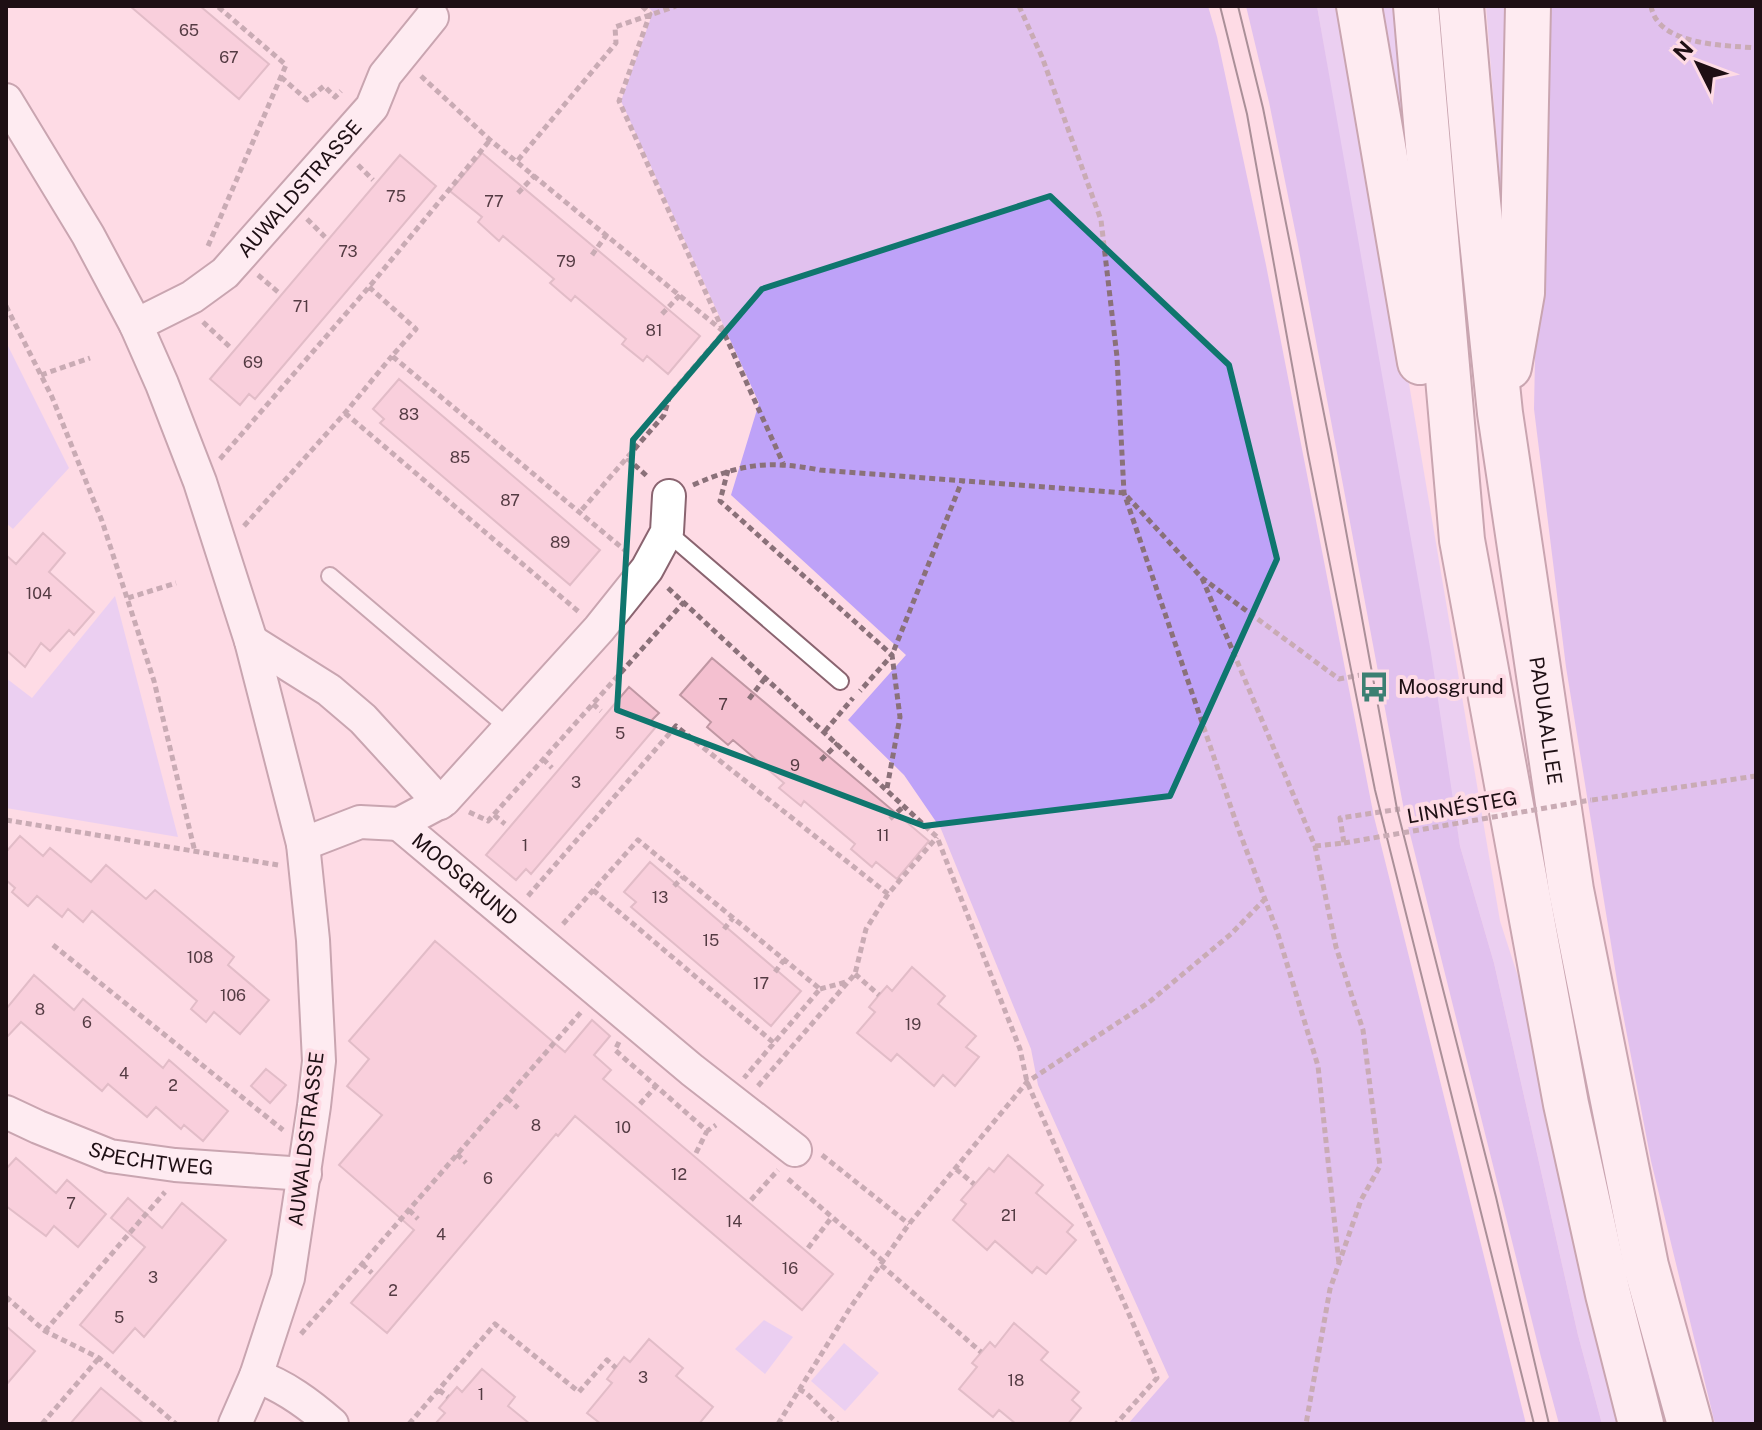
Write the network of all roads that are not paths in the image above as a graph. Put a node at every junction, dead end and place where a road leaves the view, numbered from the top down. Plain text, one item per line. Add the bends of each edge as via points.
1 (1359, 6) edge
2 (1416, 6) edge
3 (1461, 6) edge
4 (1528, 6) edge
5 (432, 17) dead end
6 (11, 117) edge
7 (136, 325) junction
8 (1500, 413) junction
9 (669, 496) road end
10 (667, 532) junction
11 (1462, 540) junction
12 (330, 576) dead end
13 (251, 641) junction
14 (840, 681) dead end
15 (510, 729) junction
16 (442, 801) junction
17 (399, 824) junction
18 (303, 844) junction
19 (6, 1112) edge
20 (780, 1160) road end
21 (307, 1162) junction
22 (264, 1379) junction
23 (235, 1424) edge
24 (332, 1424) edge
25 (1641, 1424) edge
26 (1690, 1424) edge

1 - 11 highway via 1425,391
2 - 11 highway
3 - 8 highway, PADUAALLEE
4 - 8 highway via 1522,293
5 - 7 street, AUWALDSTRASSE via 385,75 372,107 196,308
6 - 7 street, AUWALDSTRASSE via 88,235
7 - 13 street, AUWALDSTRASSE via 200,482
8 - 26 highway, PADUAALLEE via 1571,890 1646,1266
9 - 10 street, MOOSGRUND
10 - 14 lane
10 - 15 street, MOOSGRUND via 647,569
11 - 25 highway via 1566,1104
12 - 15 lane
13 - 16 street via 329,690
13 - 18 street, AUWALDSTRASSE
15 - 16 street, MOOSGRUND
16 - 17 street, MOOSGRUND
17 - 18 street via 360,822
17 - 20 street, MOOSGRUND via 734,1102
18 - 21 street, AUWALDSTRASSE via 319,1061
19 - 21 street, SPECHTWEG via 110,1156 175,1165
21 - 22 street, AUWALDSTRASSE
22 - 23 street, AUWALDSTRASSE
22 - 24 street

